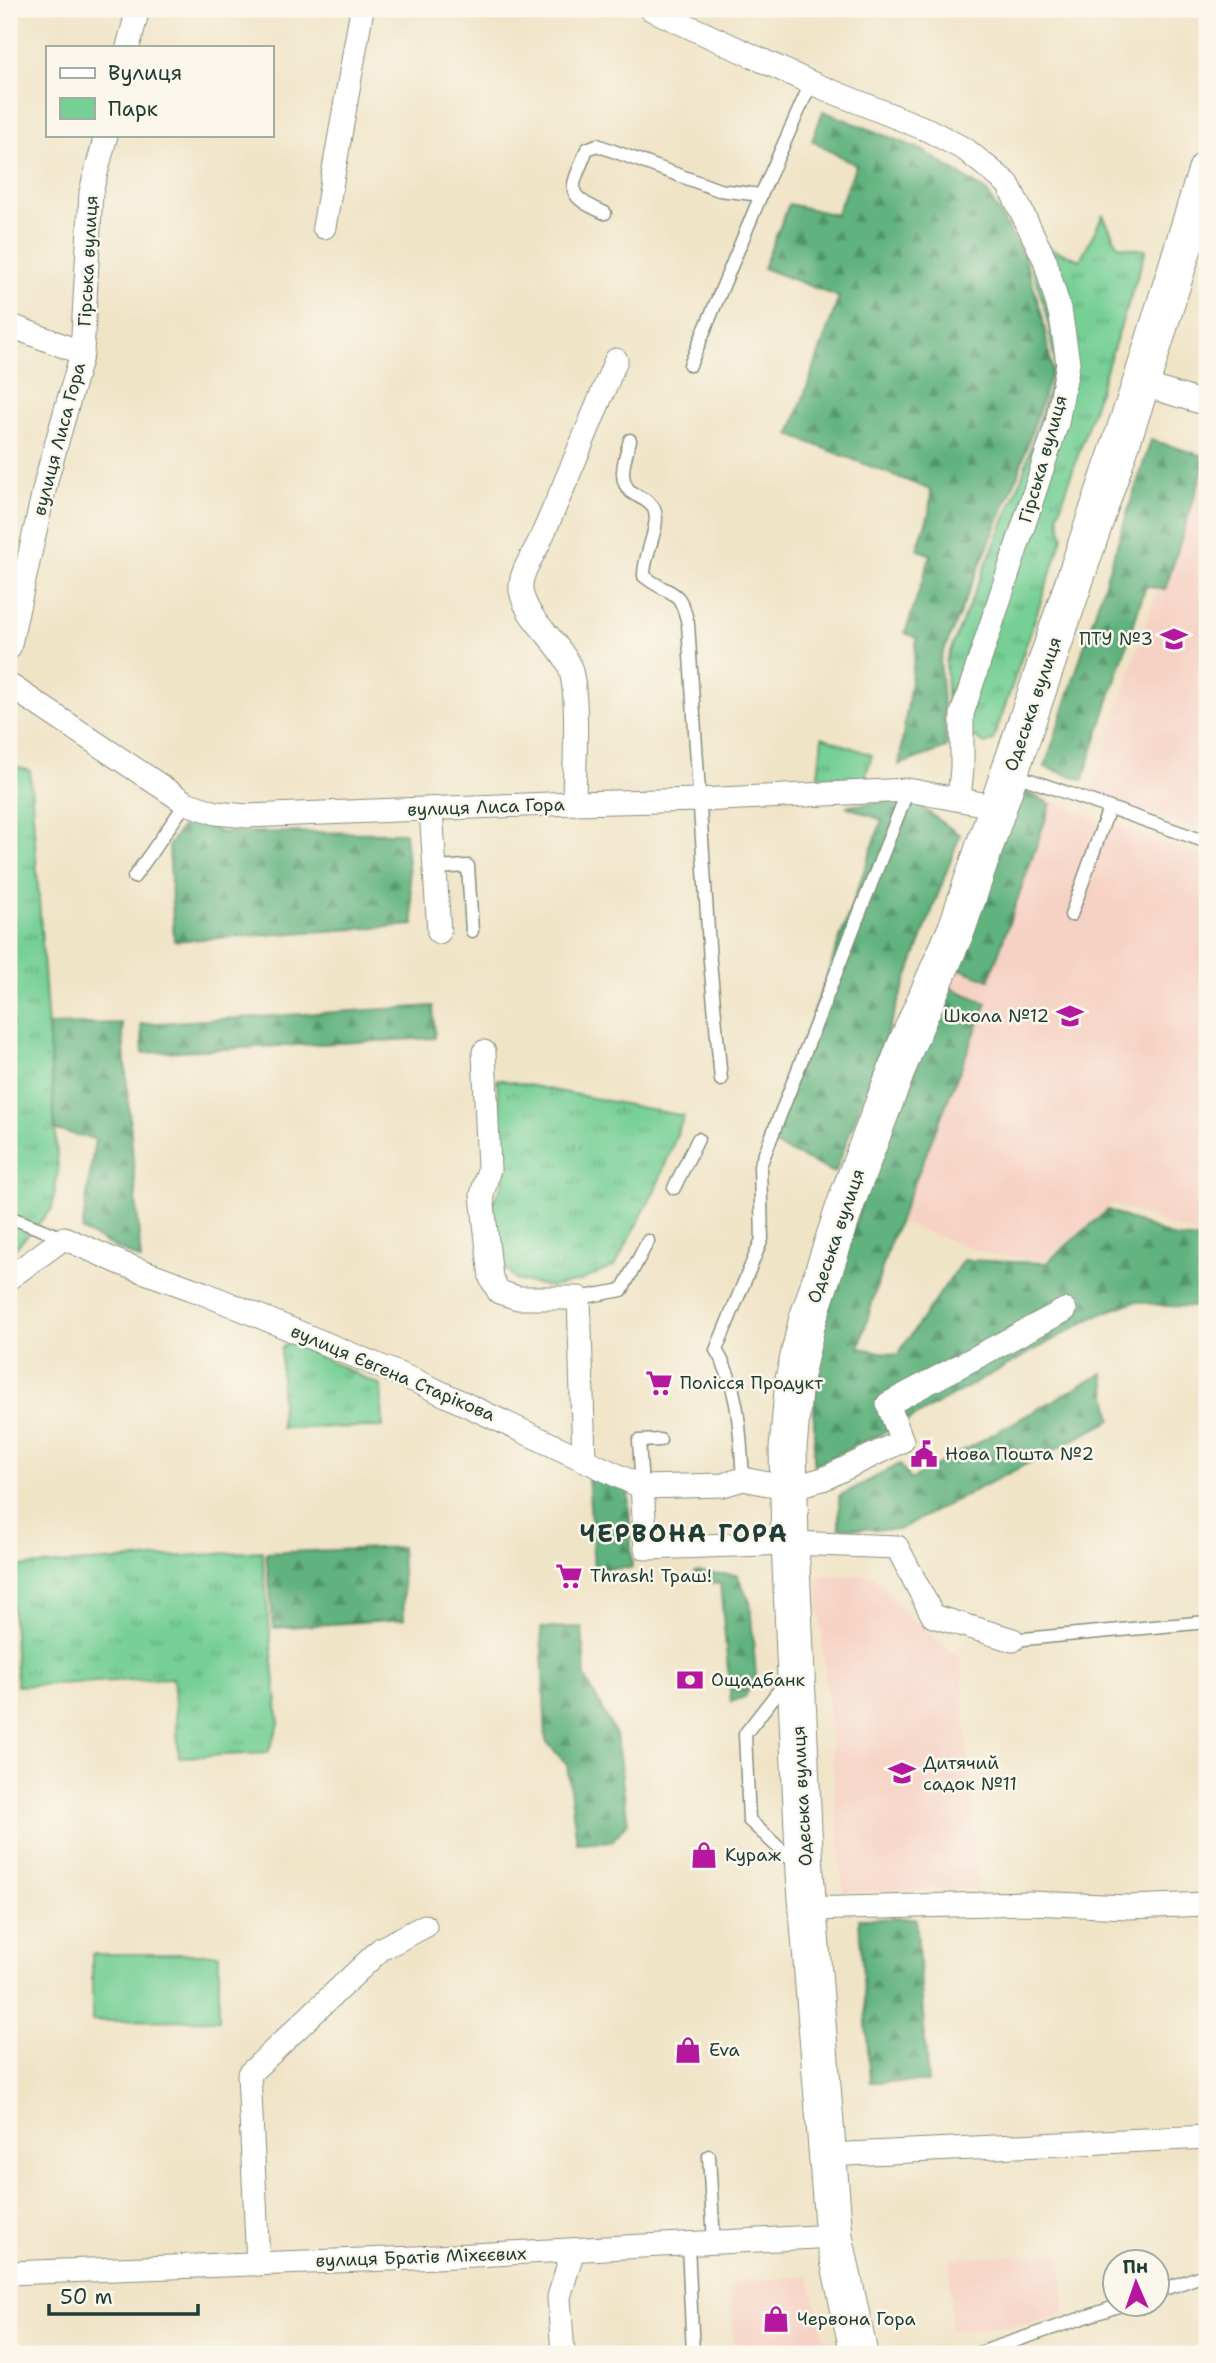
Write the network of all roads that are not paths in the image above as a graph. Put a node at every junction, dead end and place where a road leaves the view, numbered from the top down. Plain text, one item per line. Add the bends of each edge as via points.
1 (138, 9) edge
2 (362, 9) edge
3 (651, 9) edge
4 (128, 46) edge
5 (811, 83) junction
6 (106, 136) edge
7 (1207, 170) edge
8 (761, 195) junction
9 (606, 213) dead end
10 (324, 227) dead end
11 (9, 325) edge
12 (82, 353) junction
13 (616, 360) dead end
14 (690, 365) dead end
15 (1141, 384) junction
16 (1207, 404) edge
17 (630, 440) dead end
18 (9, 648) edge
19 (9, 685) edge
20 (1009, 773) junction
21 (908, 790) junction
22 (959, 799) junction
23 (700, 800) junction
24 (186, 803) junction
25 (574, 803) junction
26 (998, 807) junction
27 (1109, 808) junction
28 (431, 809) junction
29 (1207, 842) edge
30 (435, 868) junction
31 (134, 877) dead end
32 (1071, 915) dead end
33 (472, 931) dead end
34 (439, 932) dead end
35 (484, 1052) dead end
36 (721, 1080) dead end
37 (698, 1139) dead end
38 (674, 1188) dead end
39 (9, 1217) edge
40 (64, 1238) junction
41 (648, 1241) dead end
42 (9, 1278) edge
43 (579, 1298) junction
44 (1065, 1310) dead end
45 (660, 1440) dead end
46 (584, 1459) junction
47 (743, 1479) junction
48 (642, 1488) junction
49 (789, 1488) junction
50 (790, 1543) junction
51 (1207, 1622) edge
52 (1013, 1640) joint
53 (796, 1669) junction
54 (805, 1873) junction
55 (1207, 1904) edge
56 (808, 1909) junction
57 (425, 1926) dead end
58 (1207, 2137) edge
59 (827, 2155) junction
60 (709, 2156) dead end
61 (834, 2236) junction
62 (714, 2243) junction
63 (688, 2244) junction
64 (573, 2250) junction
65 (258, 2263) junction
66 (9, 2273) edge
67 (1207, 2274) edge
68 (1170, 2287) edge
69 (1100, 2312) edge
70 (562, 2354) edge
71 (693, 2354) edge
72 (859, 2354) edge
73 (976, 2354) edge

1 - 4 street
2 - 10 street
3 - 5 street, Гірська вулиця
5 - 8 lane
5 - 22 street, Гірська вулиця via 928,130 965,150 1008,184 1045,260 1061,316 1068,363 1057,423 962,714
6 - 12 street, Гірська вулиця via 91,192
7 - 15 main road, Одеська вулиця
8 - 9 lane via 719,190 597,145 587,149 574,196
8 - 14 lane
11 - 12 street, Гірська вулиця
12 - 18 street, вулиця Лиса Гора via 47,477
13 - 25 street via 521,588 539,626 569,666 574,688
15 - 16 street
15 - 20 main road, Одеська вулиця
17 - 23 lane via 624,483 650,504 656,519 644,576 676,594 688,624
19 - 24 street, вулиця Лиса Гора
20 - 26 main road, Одеська вулиця
20 - 27 lane
21 - 22 street, вулиця Лиса Гора
21 - 23 street, вулиця Лиса Гора
21 - 47 lane via 760,1166 762,1239 716,1350 725,1365 737,1413
22 - 26 street, вулиця Лиса Гора
23 - 25 street, вулиця Лиса Гора
23 - 36 lane
24 - 28 street, вулиця Лиса Гора via 216,813 247,816
24 - 31 lane
25 - 28 street, вулиця Лиса Гора
26 - 49 main road, Одеська вулиця via 957,928 905,1048 822,1271 794,1379
27 - 29 lane
27 - 32 lane
28 - 30 street
30 - 33 lane via 468,866
30 - 34 street
35 - 43 street via 489,1169 482,1195 491,1278 499,1292 518,1297
37 - 38 lane
39 - 40 lane
40 - 42 street
40 - 46 street, вулиця Євгена Старікова via 418,1382
41 - 43 lane via 622,1290
43 - 46 street
44 - 49 street via 888,1404 902,1441 823,1479
45 - 48 lane via 639,1441
46 - 48 street, вулиця Євгена Старікова
47 - 48 street, вулиця Євгена Старікова via 723,1485
47 - 49 street, вулиця Євгена Старікова
48 - 50 street via 646,1548
49 - 50 main road, Одеська вулиця
50 - 52 street via 897,1547 933,1616
50 - 53 main road, Одеська вулиця
51 - 52 lane
53 - 54 main road, Одеська вулиця
53 - 54 lane via 745,1734 749,1820
54 - 56 main road, Одеська вулиця
55 - 56 street
56 - 59 main road, Одеська вулиця
57 - 65 street via 381,1949 249,2074
58 - 59 street
59 - 61 main road, Одеська вулиця
60 - 62 lane
61 - 62 street, вулиця Братів Міхєєвих
61 - 72 main road, Одеська вулиця
62 - 63 street, вулиця Братів Міхєєвих
63 - 64 street, вулиця Братів Міхєєвих
63 - 71 lane
64 - 65 street, вулиця Братів Міхєєвих
64 - 70 street via 559,2297
65 - 66 street, вулиця Братів Міхєєвих
67 - 68 lane
69 - 73 lane

